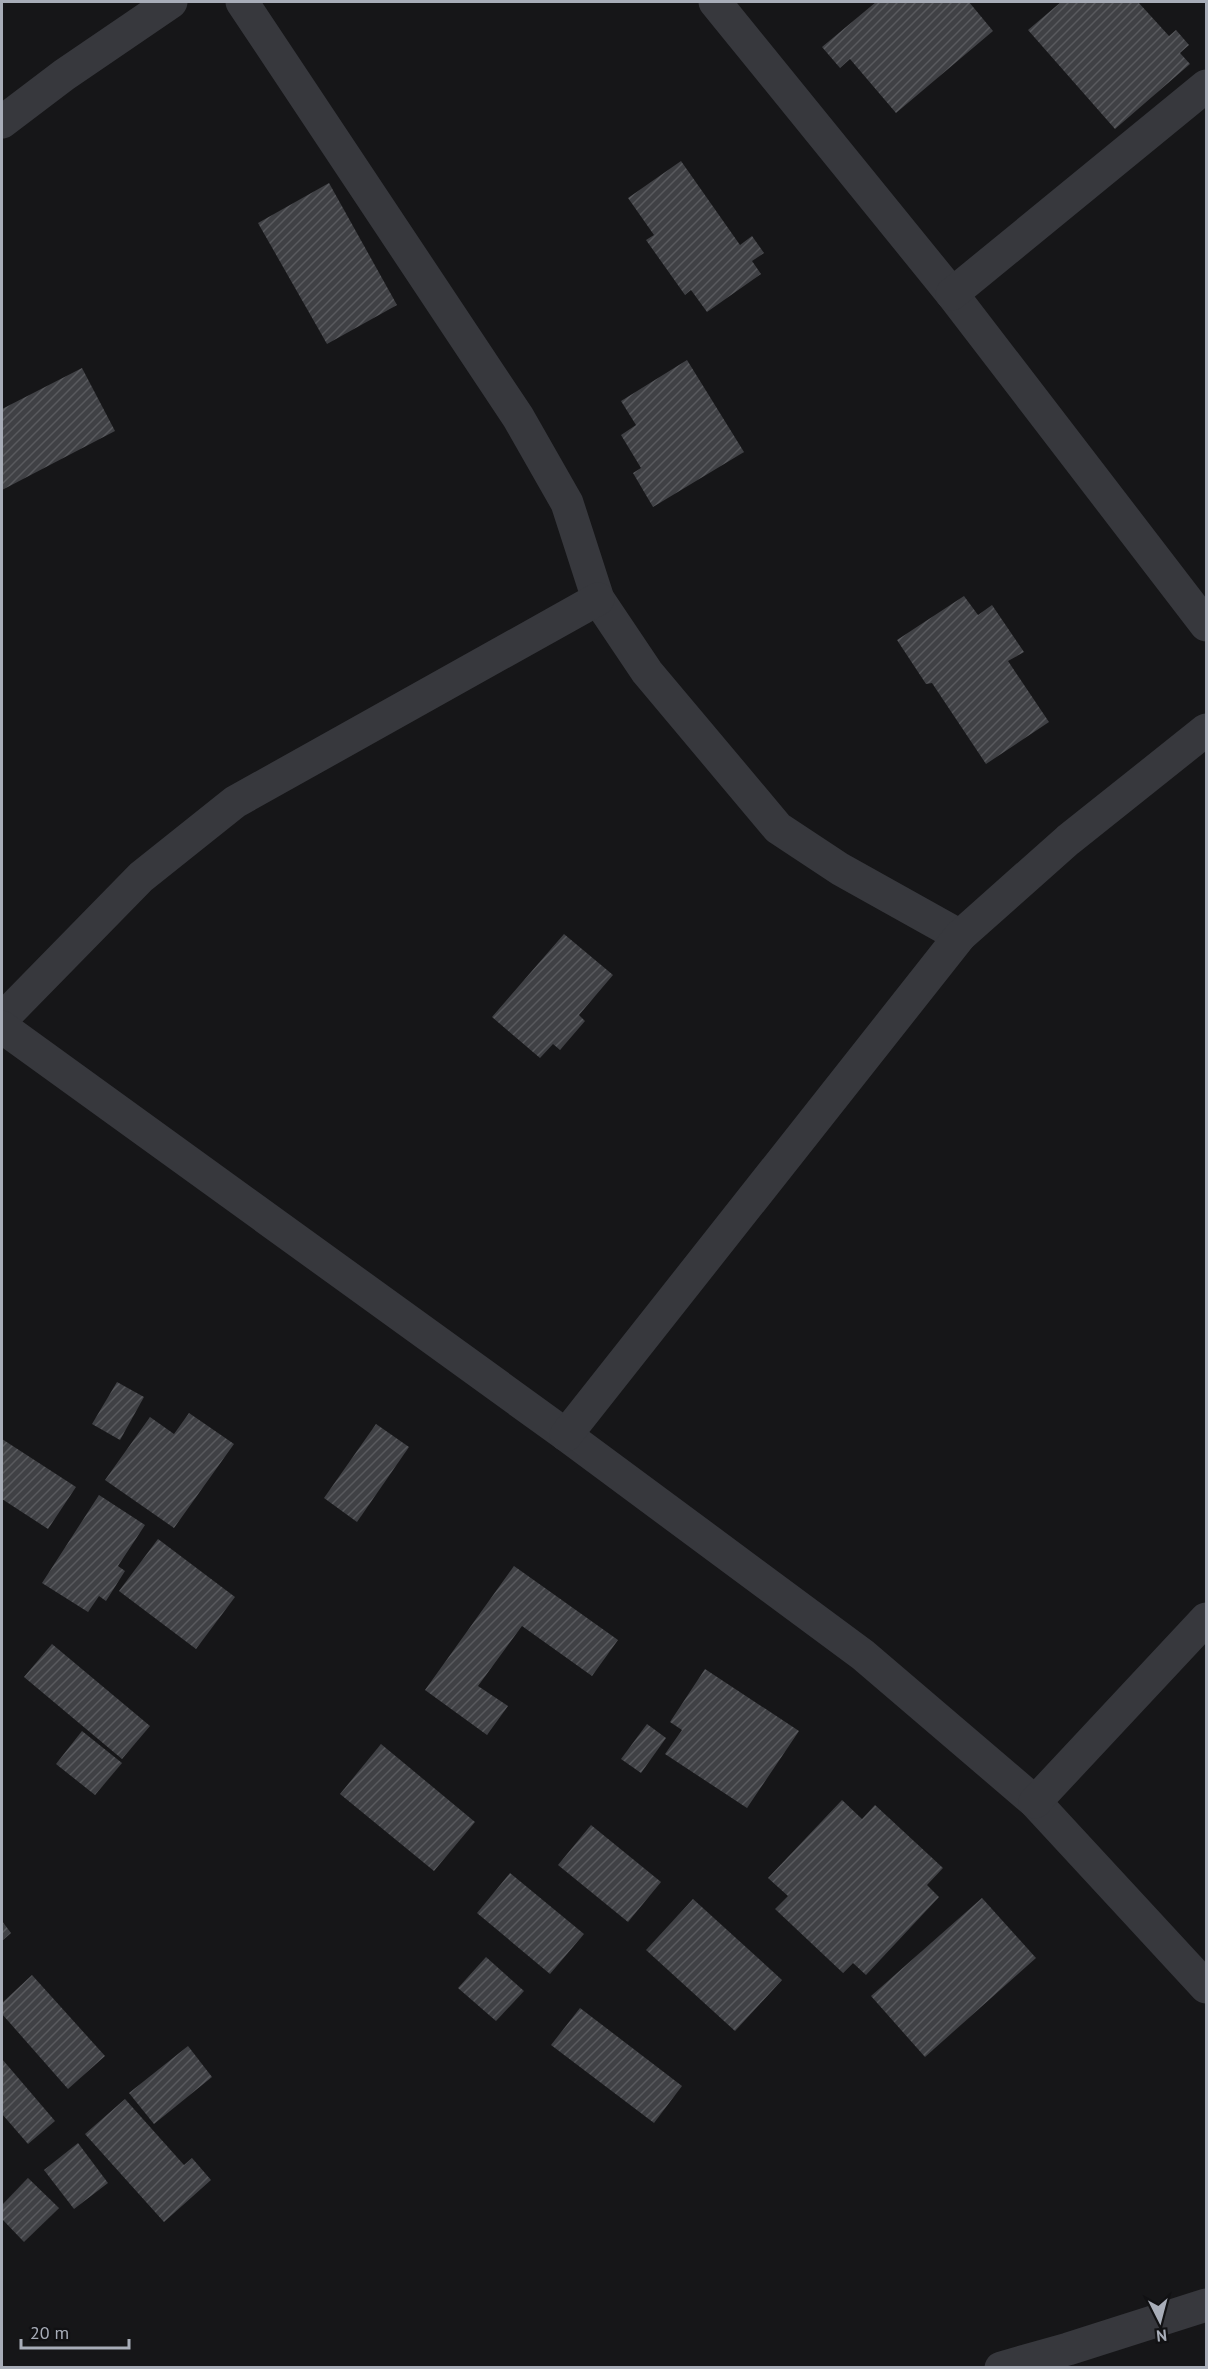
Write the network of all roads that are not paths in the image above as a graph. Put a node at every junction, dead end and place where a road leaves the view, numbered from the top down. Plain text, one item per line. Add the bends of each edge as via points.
1 (171, 2) edge
2 (242, 2) edge
3 (715, 2) edge
4 (1206, 86) edge
5 (2, 122) edge
6 (952, 294) junction
7 (598, 599) junction
8 (1206, 624) edge
9 (1206, 730) edge
10 (960, 936) junction
11 (2, 1020) edge
12 (2, 1026) edge
13 (566, 1435) junction
14 (1206, 1619) edge
15 (1035, 1802) junction
16 (1206, 1987) edge
17 (1206, 2305) edge
18 (1001, 2367) edge

1 - 5 street
2 - 7 street via 518,417 567,503
3 - 6 street
4 - 6 street
6 - 8 street
7 - 10 street via 647,672 778,828 840,869
7 - 11 street via 235,802 141,877
9 - 10 street via 1068,840
10 - 13 street
12 - 13 street
13 - 15 street via 862,1655
14 - 15 street
15 - 16 street
17 - 18 street

